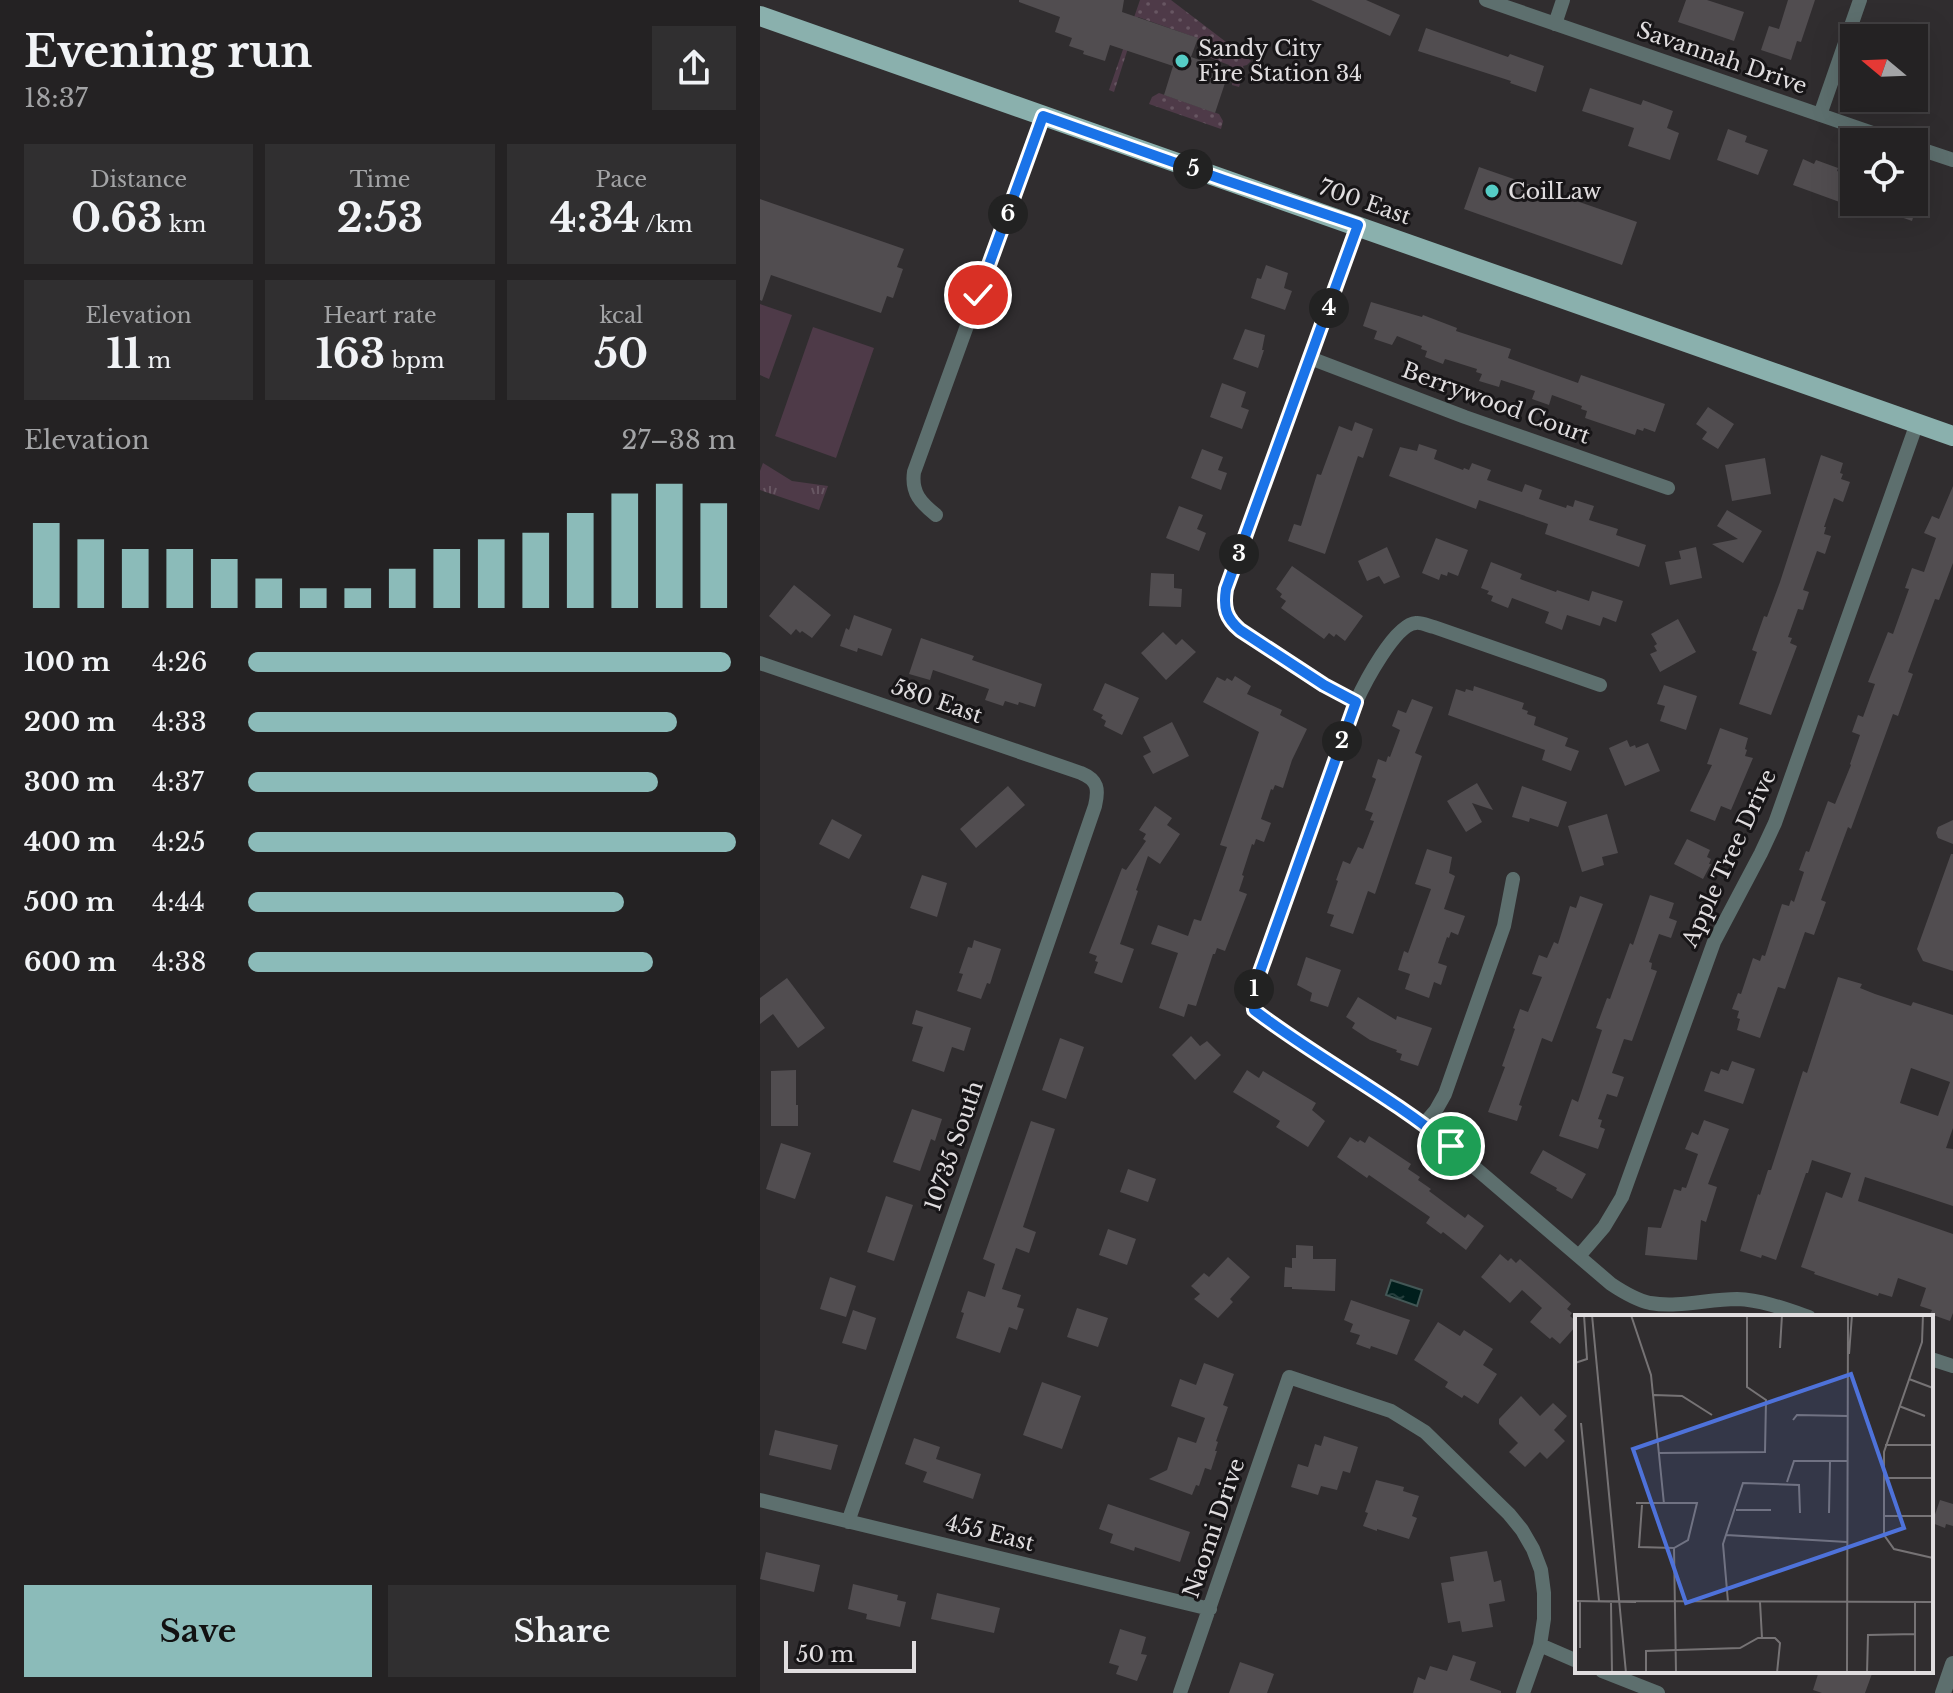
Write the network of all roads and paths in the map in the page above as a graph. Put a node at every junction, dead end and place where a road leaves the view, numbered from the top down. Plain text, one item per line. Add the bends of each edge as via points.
1 (1486, 0) edge
2 (1563, 0) edge
3 (1860, 0) edge
4 (760, 16) edge
5 (1555, 24) junction
6 (1820, 115) junction
7 (1043, 116) junction
8 (1858, 128) edge
9 (1928, 152) edge
10 (1953, 160) edge
11 (1358, 225) junction
12 (1310, 358) junction
13 (1917, 423) junction
14 (1953, 436) edge
15 (1668, 488) dead end
16 (936, 515) dead end
17 (760, 663) edge
18 (1600, 685) dead end
19 (1356, 702) junction
20 (1097, 784) joint
21 (1513, 879) dead end
22 (1424, 1124) junction
23 (1579, 1256) junction
24 (1802, 1315) edge
25 (1933, 1360) edge
26 (1953, 1366) edge
27 (760, 1500) edge
28 (848, 1522) junction
29 (1210, 1609) junction
30 (1540, 1645) junction
31 (1575, 1660) edge
32 (1953, 1664) edge
33 (1607, 1673) edge
34 (1180, 1693) edge
35 (1523, 1693) edge
36 (1658, 1693) edge
37 (1943, 1693) edge

1 - 5 street, Savannah Drive
2 - 5 street
3 - 6 street
4 - 7 main road, 700 East
5 - 6 street, Savannah Drive
6 - 8 street, Savannah Drive
7 - 11 main road, 700 East
7 - 16 street via 914,472 920,502
9 - 10 street
11 - 12 street
11 - 13 main road, 700 East
12 - 15 street, Berrywood Court
12 - 19 street via 1226,589 1225,613 1240,630
13 - 14 main road, 700 East
13 - 23 street, Apple Tree Drive via 1775,823 1710,952 1622,1197
17 - 20 street, 580 East via 1081,773
18 - 19 street via 1415,622 1397,635
19 - 22 street via 1255,986 1254,1010
20 - 28 street, 10735 South via 1095,806
21 - 22 street via 1504,926 1445,1094
22 - 23 street
23 - 24 street via 1611,1284 1649,1303 1738,1299
25 - 26 street
27 - 28 street, 455 East
28 - 29 street, 455 East
29 - 30 street, Naomi Drive via 1289,1377 1391,1411 1425,1432 1509,1514 1541,1570
29 - 34 street, Naomi Drive
30 - 31 street
30 - 35 street
32 - 37 street
33 - 36 street

